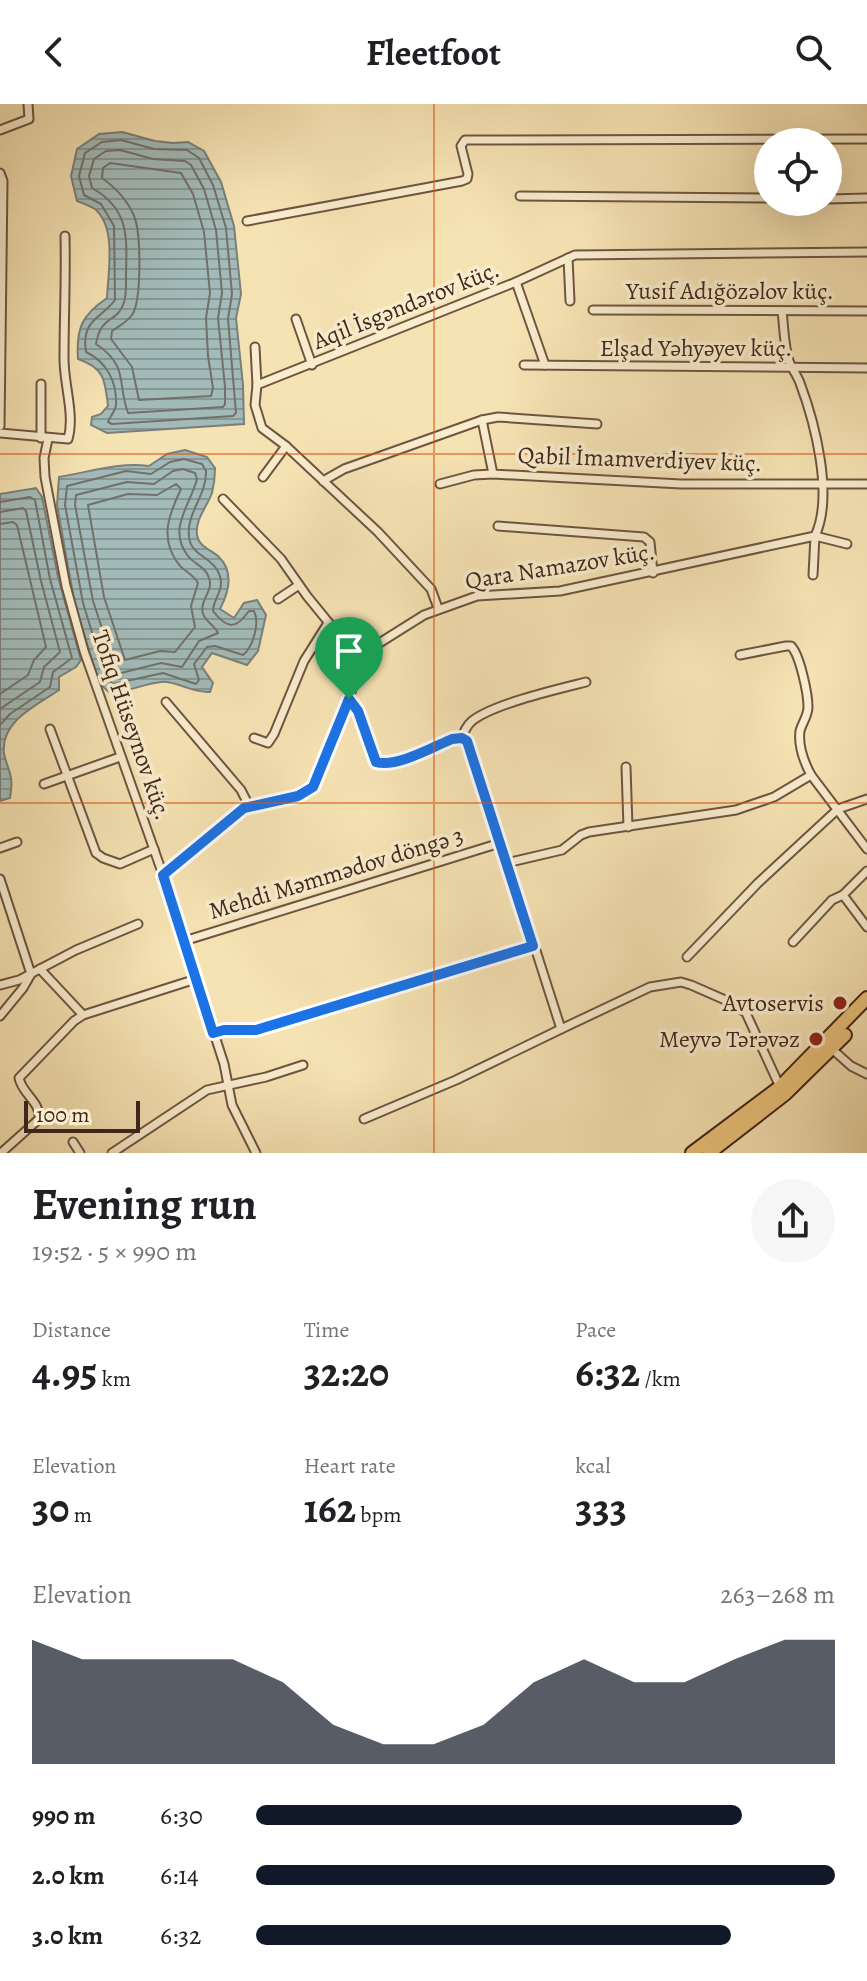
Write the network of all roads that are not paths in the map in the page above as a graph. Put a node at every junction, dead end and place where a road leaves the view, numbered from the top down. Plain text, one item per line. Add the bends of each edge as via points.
1 (28, 104) edge
2 (0, 130) edge
3 (867, 139) edge
4 (0, 173) edge
5 (520, 196) dead end
6 (754, 198) edge
7 (867, 198) edge
8 (842, 199) edge
9 (247, 221) dead end
10 (65, 236) dead end
11 (867, 252) edge
12 (568, 258) junction
13 (1, 274) edge
14 (516, 282) junction
15 (570, 301) dead end
16 (593, 310) dead end
17 (782, 311) junction
18 (867, 311) edge
19 (296, 319) dead end
20 (255, 347) dead end
21 (312, 365) junction
22 (524, 365) dead end
23 (545, 365) junction
24 (867, 368) edge
25 (792, 369) junction
26 (41, 384) dead end
27 (257, 385) junction
28 (482, 420) junction
29 (597, 424) dead end
30 (0, 426) edge
31 (0, 433) edge
32 (45, 439) junction
33 (286, 446) junction
34 (493, 474) junction
35 (263, 477) dead end
36 (323, 481) junction
37 (440, 484) dead end
38 (823, 484) junction
39 (867, 484) edge
40 (223, 499) dead end
41 (498, 526) dead end
42 (815, 536) junction
43 (847, 544) dead end
44 (653, 573) junction
45 (813, 575) dead end
46 (299, 585) junction
47 (278, 599) dead end
48 (438, 608) junction
49 (328, 623) junction
50 (740, 655) dead end
51 (360, 661) junction
52 (586, 682) dead end
53 (349, 699) junction
54 (166, 702) dead end
55 (50, 729) dead end
56 (254, 738) dead end
57 (462, 738) junction
58 (120, 757) junction
59 (626, 767) dead end
60 (811, 775) junction
61 (67, 776) junction
62 (44, 784) dead end
63 (867, 799) edge
64 (249, 806) junction
65 (838, 809) junction
66 (628, 827) junction
67 (17, 842) dead end
68 (500, 843) junction
69 (0, 848) edge
70 (154, 849) junction
71 (867, 849) edge
72 (506, 863) junction
73 (867, 871) edge
74 (163, 875) junction
75 (0, 879) edge
76 (843, 895) junction
77 (138, 924) dead end
78 (867, 927) edge
79 (184, 941) junction
80 (793, 942) dead end
81 (533, 946) junction
82 (687, 957) dead end
83 (40, 969) junction
84 (31, 974) junction
85 (196, 979) junction
86 (0, 985) edge
87 (867, 998) edge
88 (867, 1009) edge
89 (83, 1015) junction
90 (0, 1016) edge
91 (561, 1029) junction
92 (213, 1033) junction
93 (829, 1045) junction
94 (303, 1065) dead end
95 (867, 1074) edge
96 (228, 1085) junction
97 (780, 1087) junction
98 (364, 1119) dead end
99 (73, 1142) dead end
100 (1, 1153) edge
101 (80, 1153) edge
102 (112, 1153) edge
103 (256, 1153) edge
104 (692, 1153) edge
105 (710, 1153) edge

1 - 2 street via 29,119
3 - 9 street via 465,140 461,146 468,174 462,181
4 - 13 street
5 - 6 street
7 - 8 street
10 - 32 street via 64,358 70,434 63,441
11 - 12 street, Aqil İsgəndərov küç.
12 - 14 street, Aqil İsgəndərov küç.
12 - 15 street
13 - 30 street
14 - 21 street, Aqil İsgəndərov küç.
14 - 23 street
16 - 17 street, Yusif Adığözəlov küç.
17 - 18 street, Yusif Adığözəlov küç.
17 - 25 street
19 - 21 street
20 - 27 street
21 - 27 street, Aqil İsgəndərov küç.
22 - 23 street, Elşad Yəhyəyev küç.
23 - 25 street, Elşad Yəhyəyev küç.
24 - 25 street, Elşad Yəhyəyev küç.
25 - 38 street via 818,447
26 - 32 street, Tofiq Hüseynov küç.
27 - 33 street via 260,425
28 - 29 street
28 - 34 street, Qabil İmamverdiyev küç.
28 - 36 street
31 - 32 street
32 - 58 street, Tofiq Hüseynov küç. via 45,477 66,586
33 - 35 street
33 - 36 street
34 - 37 street
34 - 38 street, Qabil İmamverdiyev küç. via 681,484
36 - 48 street via 422,578
38 - 39 street, Qabil İmamverdiyev küç.
38 - 42 street
40 - 46 street
41 - 44 street via 644,537 650,542
42 - 43 street
42 - 44 street, Qara Namazov küç.
42 - 45 street
44 - 48 street, Qara Namazov küç. via 560,591 477,596
46 - 47 street
46 - 49 street
48 - 51 street, Qara Namazov küç. via 396,630
49 - 51 street
49 - 56 street via 304,661 274,734 268,743
50 - 60 street via 786,646 797,653 808,703 800,729 802,749
51 - 53 street
52 - 57 street via 483,715 469,723
53 - 57 street via 376,762 396,762
53 - 64 street via 313,787 298,796
54 - 64 street
55 - 61 street
57 - 68 street via 470,744
58 - 61 street
58 - 70 street, Tofiq Hüseynov küç.
59 - 66 street
60 - 65 street
60 - 66 street via 774,797 736,810
61 - 62 street
61 - 70 street via 100,856 125,863
63 - 65 street
64 - 74 street
65 - 71 street
65 - 82 street
66 - 72 street via 589,832 562,850
67 - 69 street
68 - 72 street
68 - 79 street, Mehdi Məmmədov döngə 3
70 - 74 street, Tofiq Hüseynov küç.
72 - 81 street
73 - 76 street
74 - 79 street, Tofiq Hüseynov küç.
75 - 84 street
76 - 78 street
76 - 80 street
77 - 83 street
79 - 85 street, Tofiq Hüseynov küç.
81 - 91 street
81 - 92 street via 256,1030
83 - 84 street
83 - 89 street
84 - 86 street
84 - 90 street
85 - 89 street
85 - 92 street, Tofiq Hüseynov küç.
87 - 93 main road
88 - 93 main road
89 - 100 street via 19,1078 39,1108 39,1119
91 - 97 street via 650,987 681,982 746,1013
91 - 98 street
92 - 96 street, Tofiq Hüseynov küç.
93 - 95 street
93 - 97 main road
93 - 105 main road via 785,1094
94 - 96 street
96 - 102 street via 207,1090
96 - 103 street, Tofiq Hüseynov küç.
97 - 104 main road
99 - 101 street

